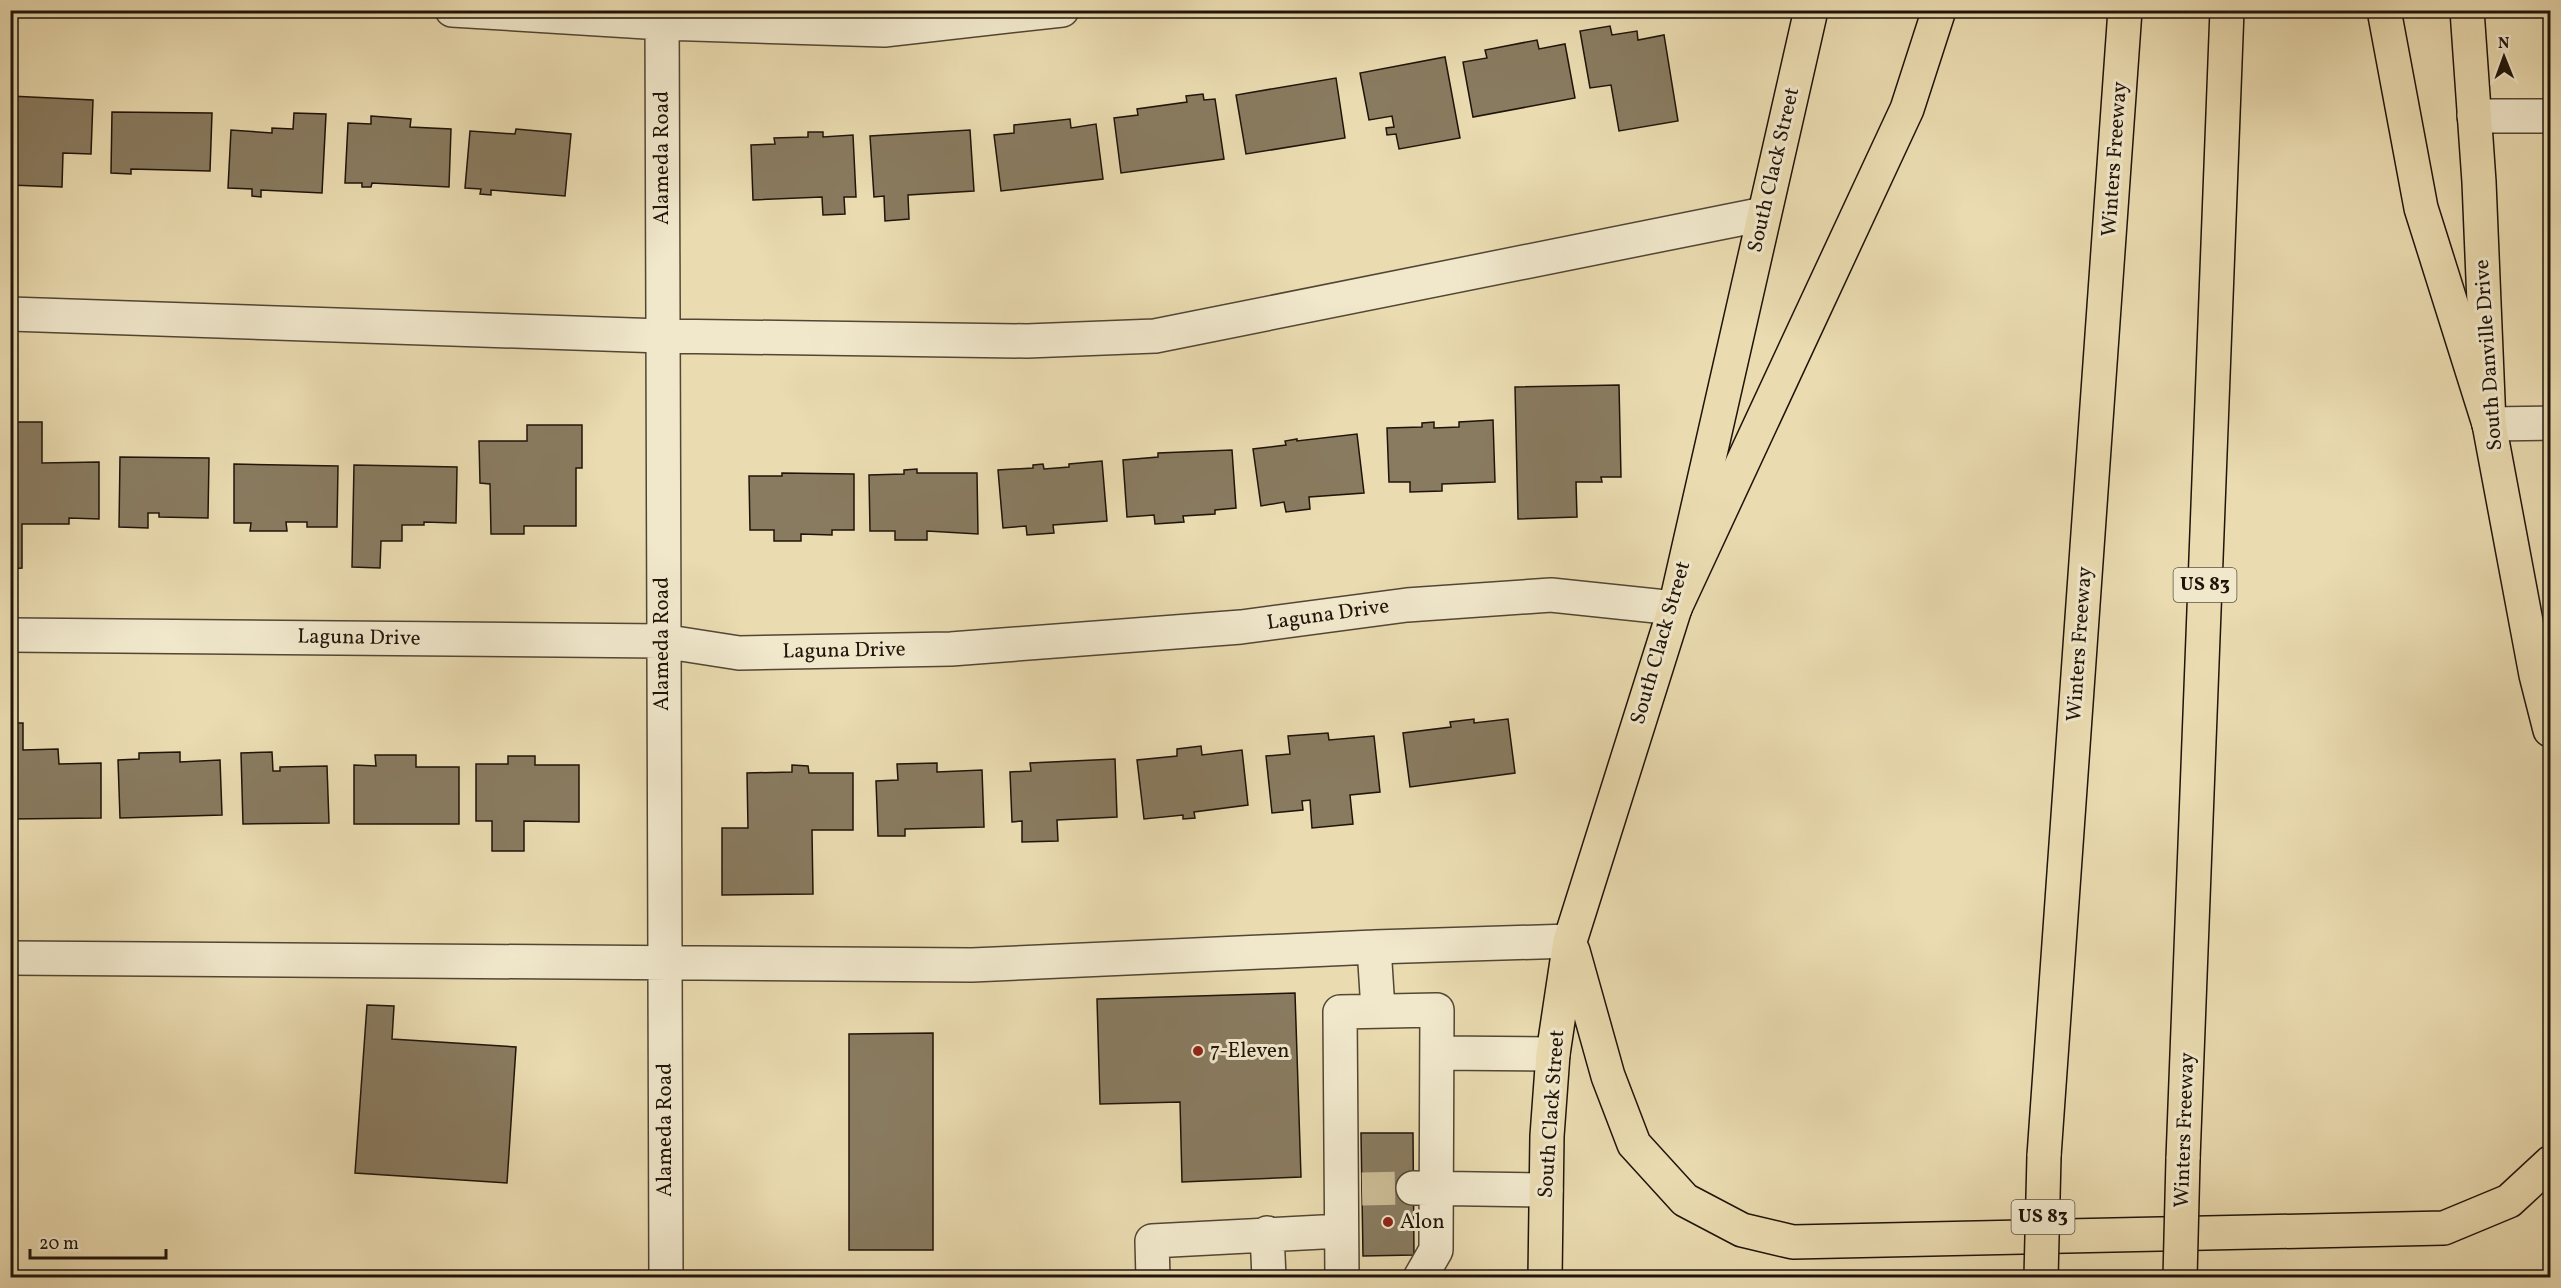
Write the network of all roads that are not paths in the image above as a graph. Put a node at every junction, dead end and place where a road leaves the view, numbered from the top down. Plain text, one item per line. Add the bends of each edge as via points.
1 (452, 10) edge
2 (1062, 10) edge
3 (1811, 10) edge
4 (1939, 10) edge
5 (2125, 10) edge
6 (2227, 10) edge
7 (2384, 10) edge
8 (2468, 10) edge
9 (662, 17) edge
10 (2474, 116) junction
11 (2550, 116) edge
12 (1764, 214) junction
13 (10, 314) edge
14 (662, 336) junction
15 (2550, 423) edge
16 (2489, 424) junction
17 (1675, 608) junction
18 (10, 634) edge
19 (662, 641) junction
20 (2550, 730) edge
21 (1570, 941) junction
22 (1374, 947) junction
23 (10, 958) edge
24 (664, 961) junction
25 (1378, 1010) junction
26 (1437, 1053) junction
27 (1553, 1054) junction
28 (2550, 1163) edge
29 (1425, 1188) junction
30 (1546, 1190) junction
31 (1341, 1231) junction
32 (1268, 1233) junction
33 (666, 1278) edge
34 (1153, 1278) edge
35 (1269, 1278) edge
36 (1342, 1278) edge
37 (1420, 1278) edge
38 (1545, 1278) edge
39 (2041, 1278) edge
40 (2180, 1278) edge

1 - 9 street
2 - 9 street via 884,30
3 - 12 main road, South Clack Street
4 - 17 main road via 1907,109
5 - 39 main road, Winters Freeway / US 83, bridge via 2044,1156
6 - 40 main road, Winters Freeway / US 83, bridge
7 - 16 main road via 2421,208
8 - 10 main road, South Danville Drive
9 - 14 street, Alameda Road
10 - 11 street
10 - 16 main road, South Danville Drive
12 - 14 street via 1155,336 1027,341
12 - 17 main road, South Clack Street
13 - 14 street
14 - 19 street, Alameda Road
15 - 16 street
16 - 20 main road, South Danville Drive
17 - 19 street, Laguna Drive via 1551,595 1407,605 1241,627 951,650 739,653
17 - 21 main road, South Clack Street
18 - 19 street, Laguna Drive
19 - 24 street, Alameda Road
21 - 22 street
21 - 27 main road, South Clack Street
21 - 28 main road via 1608,1076 1634,1144 1685,1200 1742,1230 1793,1242 2444,1228 2509,1201
22 - 24 street via 972,965
22 - 25 street
23 - 24 street
24 - 33 street, Alameda Road
25 - 26 street via 1437,1010
25 - 31 street via 1340,1012 1351,1189
26 - 27 street
26 - 29 street
27 - 30 main road, South Clack Street
29 - 30 street
29 - 37 street via 1436,1250
30 - 38 main road, South Clack Street
31 - 32 street
31 - 36 street
32 - 34 street via 1152,1242
32 - 35 street

